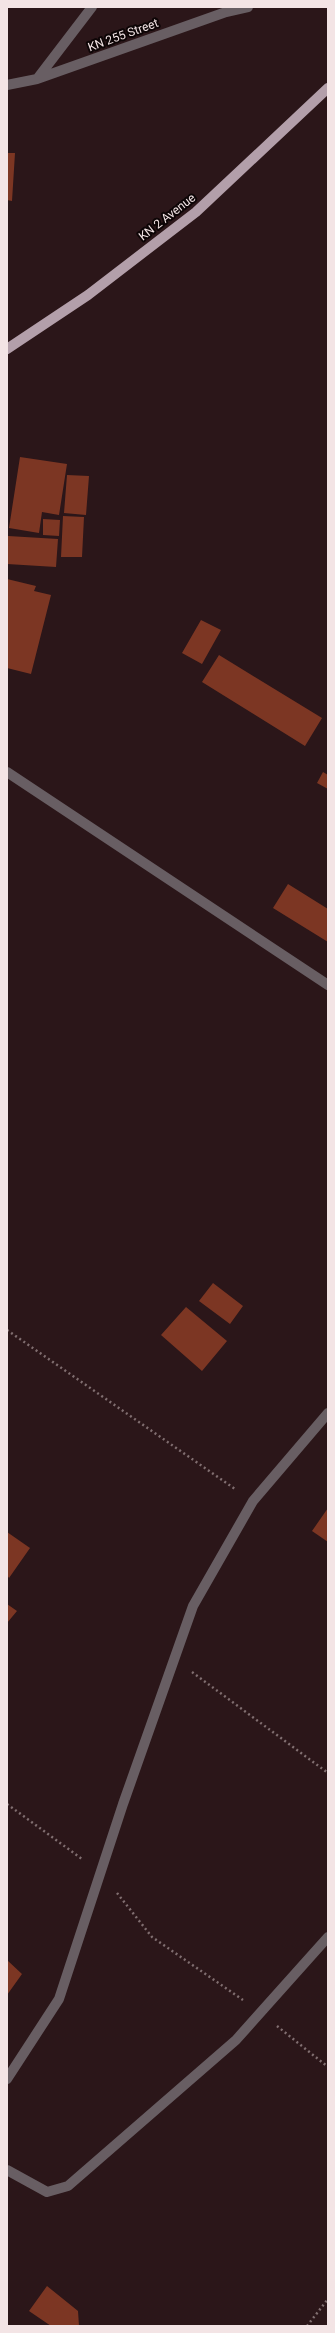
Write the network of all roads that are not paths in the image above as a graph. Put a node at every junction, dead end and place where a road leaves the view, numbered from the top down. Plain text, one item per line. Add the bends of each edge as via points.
1 (92, 7) edge
2 (248, 7) edge
3 (36, 79) junction
4 (7, 85) edge
5 (328, 88) edge
6 (7, 349) edge
7 (7, 772) edge
8 (328, 985) edge
9 (328, 1413) edge
10 (328, 1937) edge
11 (7, 2079) edge
12 (7, 2170) edge

1 - 3 street
2 - 3 street, KN 255 Street via 226,12
3 - 4 street, KN 255 Street
5 - 6 main road, KN 2 Avenue via 196,212 88,295
7 - 8 street
9 - 11 street via 253,1501 193,1606 59,1998
10 - 12 street via 236,2040 68,2186 47,2192

